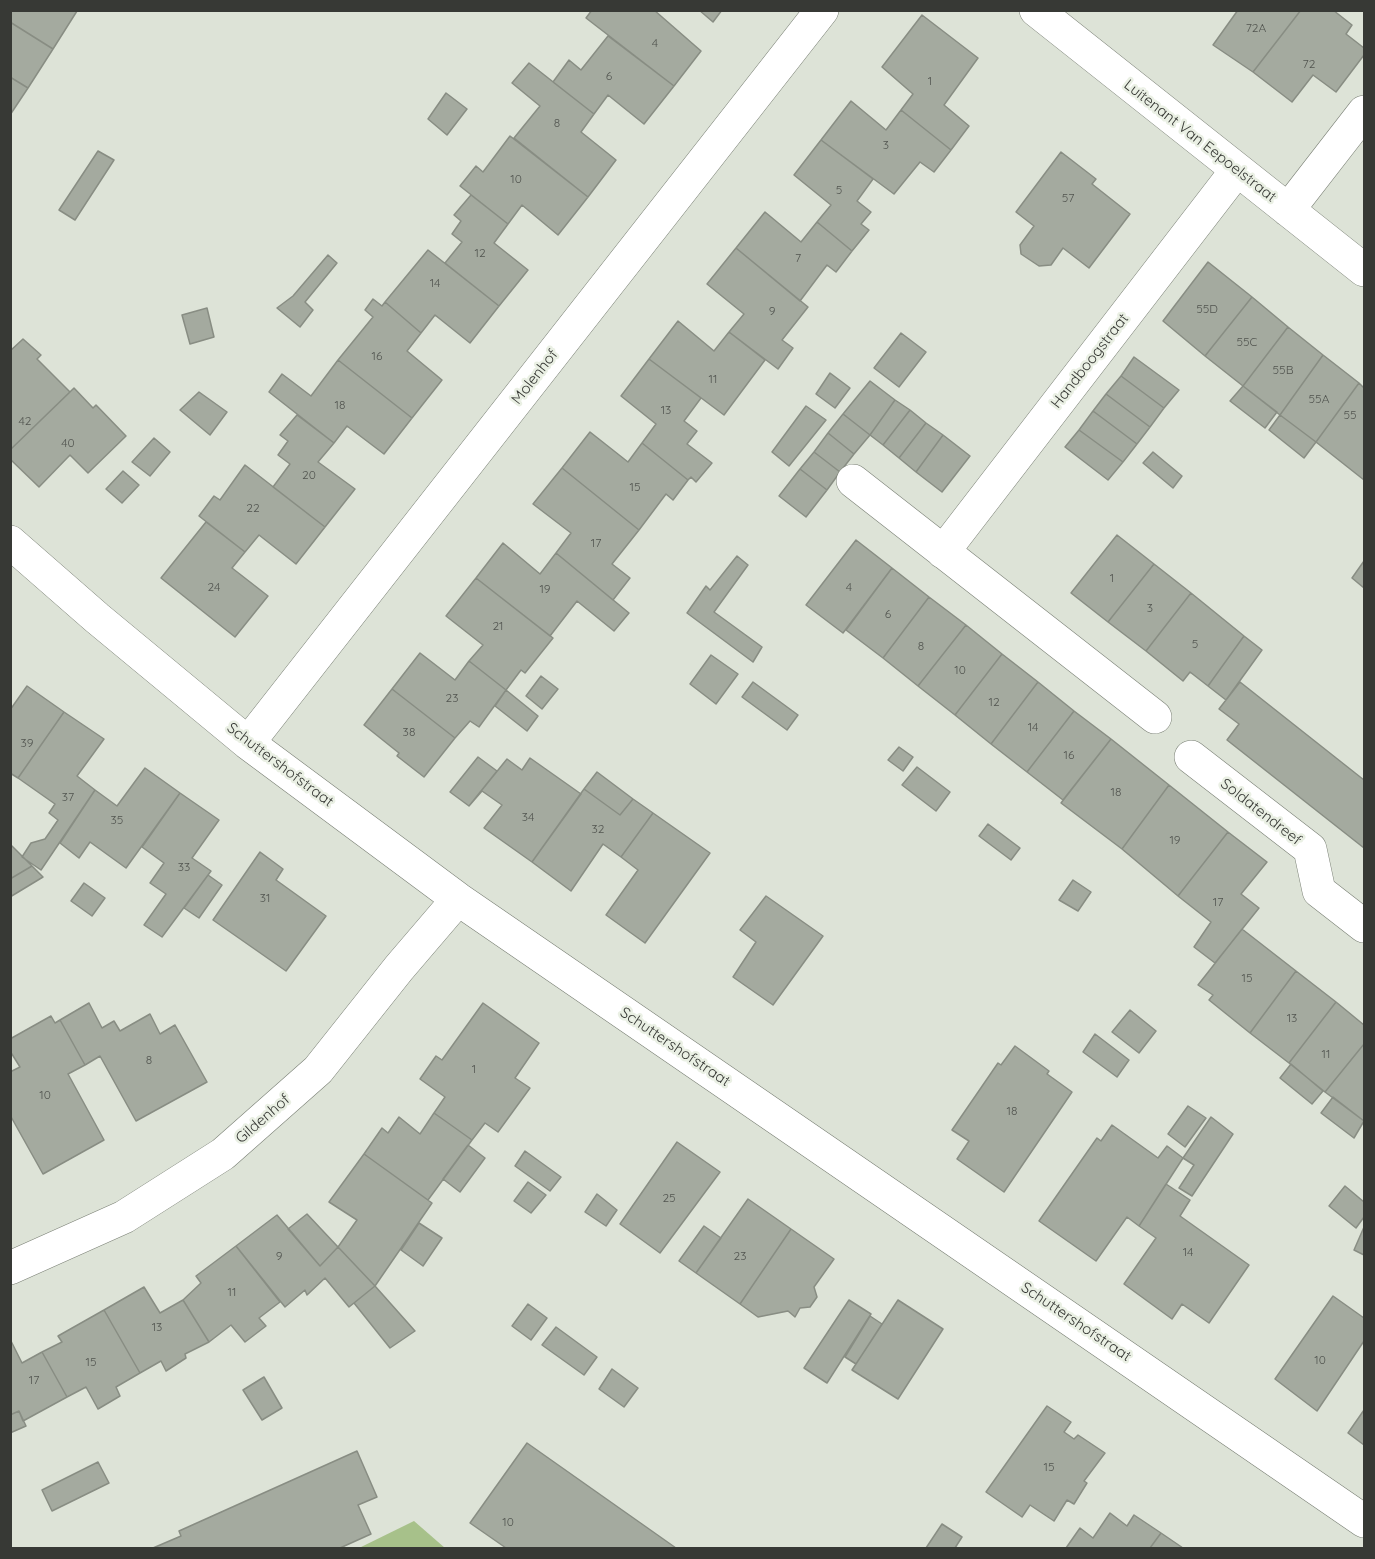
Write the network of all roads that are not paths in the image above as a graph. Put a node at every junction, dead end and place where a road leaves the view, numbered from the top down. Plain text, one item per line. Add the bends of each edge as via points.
1 (822, 10) edge
2 (1036, 10) edge
3 (1365, 112) edge
4 (1238, 170) junction
5 (1288, 210) junction
6 (1365, 270) edge
7 (853, 481) dead end
8 (10, 542) edge
9 (944, 552) junction
10 (1155, 717) dead end
11 (248, 743) junction
12 (1191, 757) dead end
13 (458, 899) junction
14 (1365, 926) edge
15 (10, 1268) edge
16 (1365, 1521) edge

1 - 11 street, Molenhof
2 - 4 street, Luitenant Van Eepoelstraat
3 - 5 street
4 - 5 street, Luitenant Van Eepoelstraat
4 - 9 street, Handboogstraat
5 - 6 street, Luitenant Van Eepoelstraat
7 - 9 street
8 - 11 street, Schuttershofstraat
9 - 10 street
11 - 13 street, Schuttershofstraat
12 - 14 street, Soldatendreef via 1310,849 1319,891
13 - 15 street, Gildenhof via 318,1070 223,1154 124,1217
13 - 16 street, Schuttershofstraat

